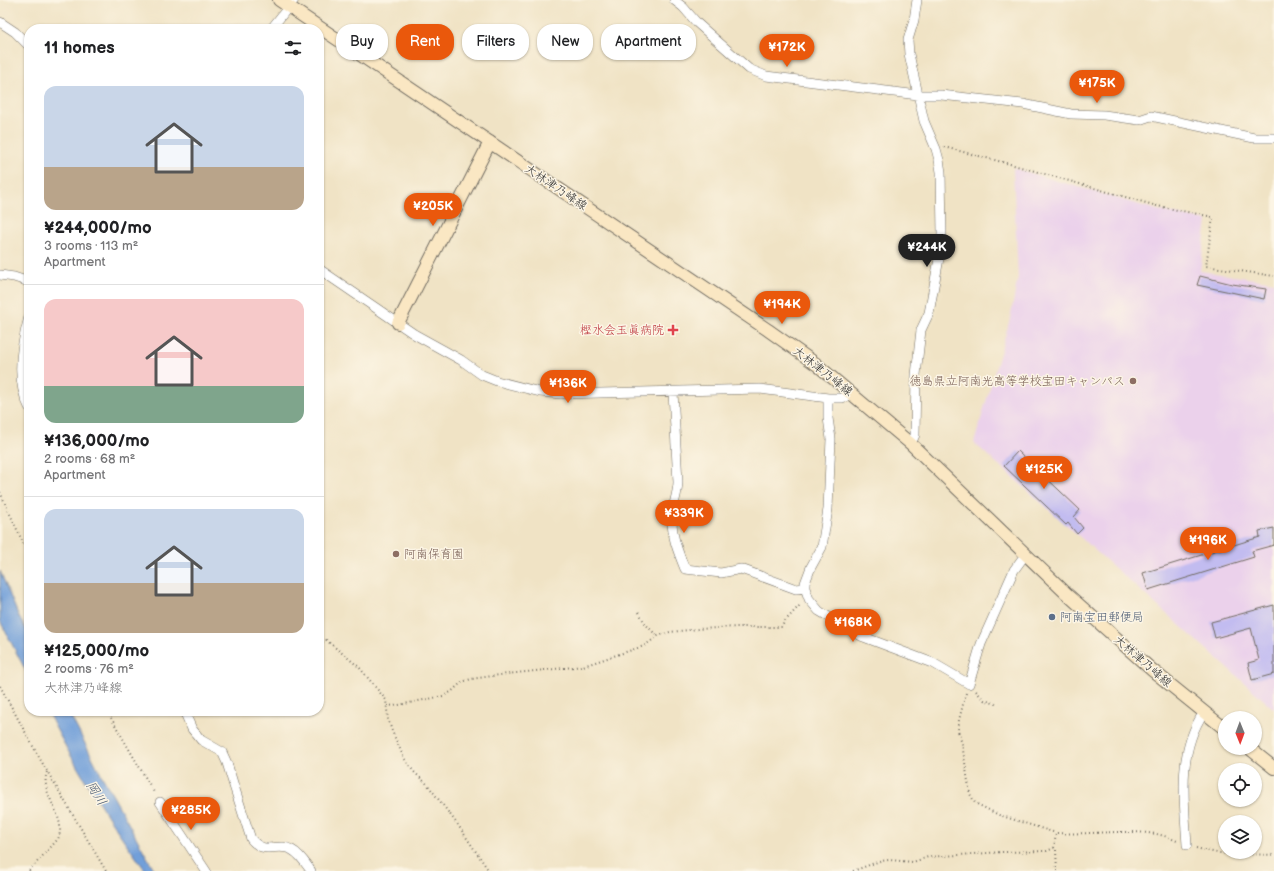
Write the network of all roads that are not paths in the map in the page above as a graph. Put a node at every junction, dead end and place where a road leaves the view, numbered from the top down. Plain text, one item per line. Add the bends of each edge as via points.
1 (674, 0) edge
2 (917, 0) edge
3 (287, 2) edge
4 (0, 22) edge
5 (274, 24) edge
6 (319, 24) edge
7 (324, 28) edge
8 (24, 41) edge
9 (918, 94) junction
10 (1274, 138) edge
11 (490, 142) junction
12 (324, 272) edge
13 (0, 275) edge
14 (24, 280) edge
15 (398, 323) junction
16 (24, 340) edge
17 (673, 392) junction
18 (853, 394) junction
19 (24, 396) edge
20 (828, 398) junction
21 (911, 444) junction
22 (1025, 555) junction
23 (805, 588) junction
24 (1204, 712) junction
25 (186, 716) edge
26 (1218, 723) edge
27 (1258, 755) edge
28 (1274, 768) edge
29 (160, 802) road end
30 (1188, 845) road end
31 (206, 871) edge
32 (312, 871) edge

1 - 9 street via 749,69 766,76
2 - 9 street via 908,40
3 - 5 street
3 - 6 main road, 大林津乃峰線
4 - 8 street
7 - 11 main road, 大林津乃峰線
9 - 10 street via 1023,104 1071,114 1138,120 1151,116 1254,138
9 - 21 street via 941,172 942,234 929,313 921,330 916,375 915,435
11 - 15 main road
11 - 18 main road, 大林津乃峰線 via 768,330
12 - 15 street
13 - 14 street
15 - 17 street via 482,375 540,392
16 - 19 street
17 - 20 street via 760,389
17 - 23 street via 678,490 672,514 672,528 685,570 721,573 741,568 796,589
18 - 20 street via 842,398
18 - 21 main road, 大林津乃峰線
20 - 23 street via 831,439 828,509 822,547 811,567
21 - 22 main road, 大林津乃峰線
22 - 23 street via 1014,570 981,644 969,684 933,663 861,636 819,611 809,599
22 - 24 main road, 大林津乃峰線 via 1135,655
24 - 26 main road, 大林津乃峰線
24 - 30 street via 1193,733 1185,762 1183,788
25 - 32 street via 192,730 201,740 222,752 228,763 251,839 255,844 263,848 290,849 298,854
27 - 28 main road
29 - 31 street

